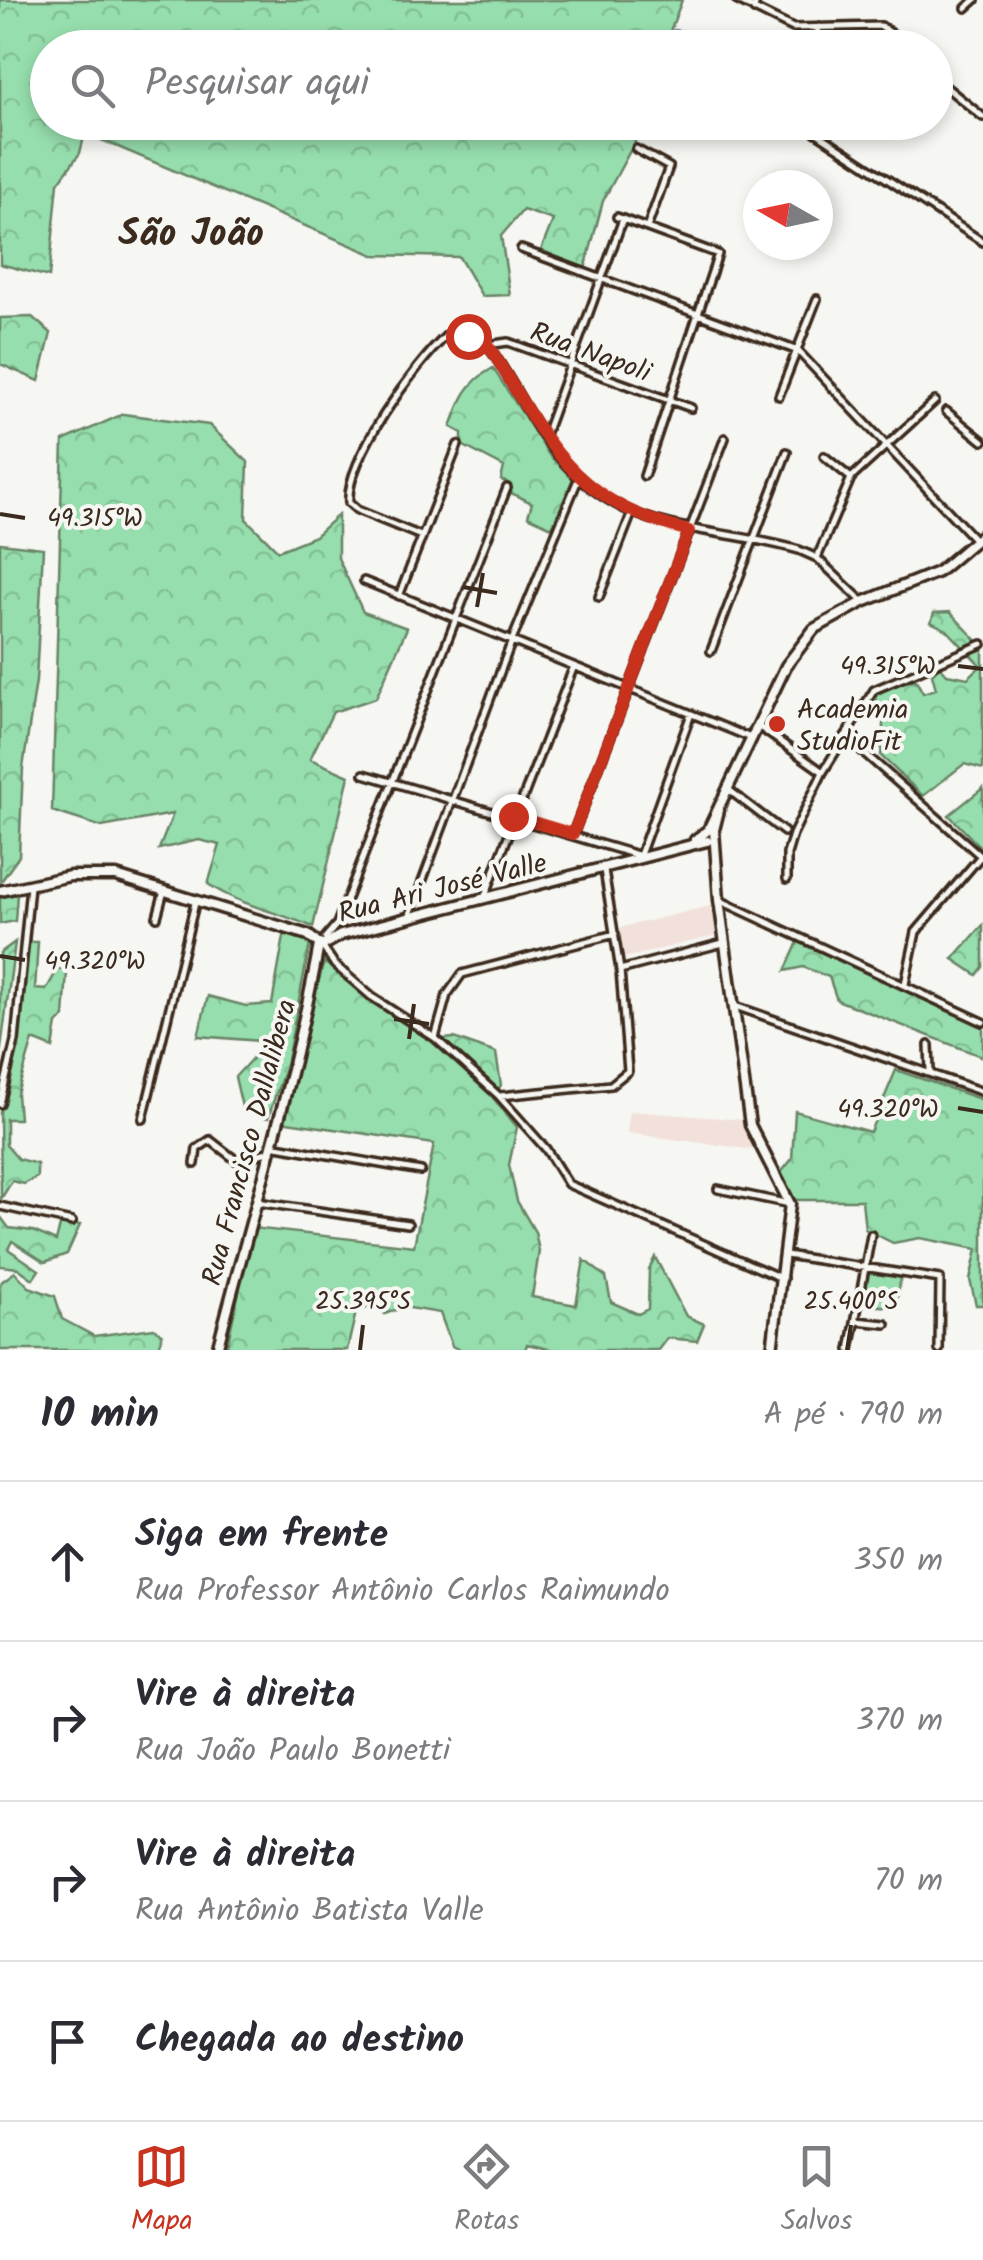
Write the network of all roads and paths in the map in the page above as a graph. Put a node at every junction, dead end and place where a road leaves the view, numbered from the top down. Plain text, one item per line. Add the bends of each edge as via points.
1 (736, 0) edge
2 (756, 0) edge
3 (975, 0) edge
4 (966, 8) dead end
5 (754, 10) junction
6 (820, 26) junction
7 (819, 30) edge
8 (887, 30) edge
9 (953, 94) edge
10 (983, 117) edge
11 (827, 140) edge
12 (636, 149) dead end
13 (647, 228) junction
14 (983, 242) edge
15 (521, 249) dead end
16 (599, 278) junction
17 (817, 298) dead end
18 (697, 314) junction
19 (487, 344) junction
20 (798, 351) junction
21 (570, 364) junction
22 (779, 396) dead end
23 (667, 400) junction
24 (935, 401) dead end
25 (690, 408) dead end
26 (946, 411) dead end
27 (544, 437) junction
28 (725, 438) dead end
29 (983, 441) edge
30 (888, 442) junction
31 (458, 445) dead end
32 (787, 452) dead end
33 (824, 456) dead end
34 (644, 476) dead end
35 (579, 477) junction
36 (851, 478) junction
37 (507, 488) dead end
38 (631, 514) junction
39 (689, 531) junction
40 (422, 536) junction
41 (979, 538) edge
42 (754, 541) junction
43 (817, 558) junction
44 (364, 581) dead end
45 (399, 597) junction
46 (599, 597) dead end
47 (864, 602) junction
48 (456, 620) junction
49 (511, 643) junction
50 (982, 644) edge
51 (710, 651) dead end
52 (574, 666) junction
53 (627, 688) junction
54 (691, 714) junction
55 (758, 726) junction
56 (845, 736) junction
57 (752, 738) junction
58 (823, 772) junction
59 (364, 774) dead end
60 (391, 784) junction
61 (729, 790) junction
62 (450, 800) junction
63 (513, 816) junction
64 (784, 832) dead end
65 (573, 834) junction
66 (710, 836) junction
67 (642, 856) junction
68 (982, 857) edge
69 (604, 870) junction
70 (787, 879) dead end
71 (30, 883) junction
72 (165, 888) junction
73 (0, 892) edge
74 (196, 899) junction
75 (484, 899) junction
76 (720, 900) junction
77 (156, 917) dead end
78 (408, 920) junction
79 (337, 924) junction
80 (615, 934) junction
81 (341, 935) junction
82 (725, 942) junction
83 (322, 945) junction
84 (620, 970) junction
85 (904, 984) junction
86 (735, 1006) junction
87 (983, 1022) edge
88 (435, 1038) junction
89 (929, 1045) dead end
90 (930, 1074) junction
91 (983, 1092) edge
92 (499, 1096) junction
93 (0, 1104) edge
94 (143, 1118) dead end
95 (268, 1148) junction
96 (195, 1164) dead end
97 (421, 1171) dead end
98 (718, 1189) dead end
99 (254, 1201) junction
100 (790, 1204) junction
101 (0, 1206) edge
102 (72, 1222) dead end
103 (408, 1224) dead end
104 (871, 1235) dead end
105 (786, 1255) junction
106 (866, 1267) junction
107 (783, 1280) junction
108 (856, 1321) junction
109 (886, 1324) dead end
110 (216, 1350) edge
111 (772, 1350) edge
112 (850, 1350) edge
113 (940, 1350) edge

1 - 5 street
2 - 5 street
3 - 4 street
5 - 6 street via 794,28
6 - 7 street
6 - 8 street
9 - 10 street
11 - 14 street
12 - 13 street via 669,167
13 - 16 street via 620,218
13 - 18 street via 718,254
15 - 16 street
16 - 18 street
16 - 21 street
17 - 20 street
18 - 20 street
18 - 23 street
19 - 21 street, Rua Napoli via 508,342
19 - 27 street
19 - 40 street, Rua Napoli via 447,336 402,390 350,483 348,503 356,510
20 - 22 street
20 - 30 street
21 - 23 street, Rua Napoli
21 - 27 street
23 - 25 street, Rua Napoli
23 - 34 street
24 - 30 street
26 - 29 street
27 - 35 street
28 - 39 street
30 - 36 street
30 - 41 street
31 - 40 street
32 - 42 street
33 - 36 street
35 - 38 street
35 - 49 street
36 - 43 street
37 - 48 street
38 - 39 street
38 - 46 street
39 - 42 street
39 - 53 street
40 - 45 street
41 - 47 street via 917,583
42 - 43 street
42 - 51 street
43 - 47 street
44 - 45 street
45 - 48 street
47 - 55 street via 805,640
48 - 49 street
48 - 60 street
49 - 52 street
49 - 62 street
50 - 56 street via 884,682
52 - 53 street
52 - 63 street
53 - 54 street
53 - 65 street
54 - 57 street
54 - 67 street
55 - 57 street
55 - 58 street
56 - 58 street
56 - 68 street
57 - 61 street
58 - 70 street via 789,844
59 - 60 street
60 - 62 street
60 - 79 street
61 - 64 street
61 - 66 street
62 - 63 street
62 - 78 street
63 - 65 street
63 - 75 street
65 - 67 street
66 - 67 street, Rua Ari José Valle
66 - 76 street
67 - 69 street, Rua Ari José Valle
68 - 85 street via 916,932
69 - 75 street, Rua Ari José Valle
69 - 80 street
71 - 72 street, Rua Ari José Valle via 92,874
71 - 73 street, Rua Ari José Valle
71 - 93 street via 14,1041
72 - 74 street, Rua Ari José Valle
72 - 77 street
74 - 83 street, Rua Ari José Valle
74 - 94 street
75 - 78 street, Rua Ari José Valle
76 - 82 street
76 - 85 street
78 - 81 street, Rua Ari José Valle
79 - 81 street
79 - 83 street
80 - 84 street
80 - 88 street via 462,974 447,995
81 - 83 street, Rua Ari José Valle
82 - 84 street
82 - 86 street
83 - 88 street via 372,997
83 - 95 street, Rua Francisco Dallalibera
84 - 92 street via 628,1071 612,1086
85 - 87 street
86 - 90 street
86 - 100 street via 750,1125
88 - 92 street
89 - 90 street
90 - 91 street
92 - 107 street via 568,1184
95 - 96 street via 238,1161 210,1140 198,1149
95 - 97 street
95 - 99 street, Rua Francisco Dallalibera
98 - 100 street
99 - 103 street
99 - 110 street, Rua Francisco Dallalibera
100 - 105 street
101 - 102 street
104 - 106 street
105 - 106 street
105 - 107 street
106 - 108 street
106 - 113 street via 940,1279
107 - 111 street
108 - 109 street
108 - 112 street

